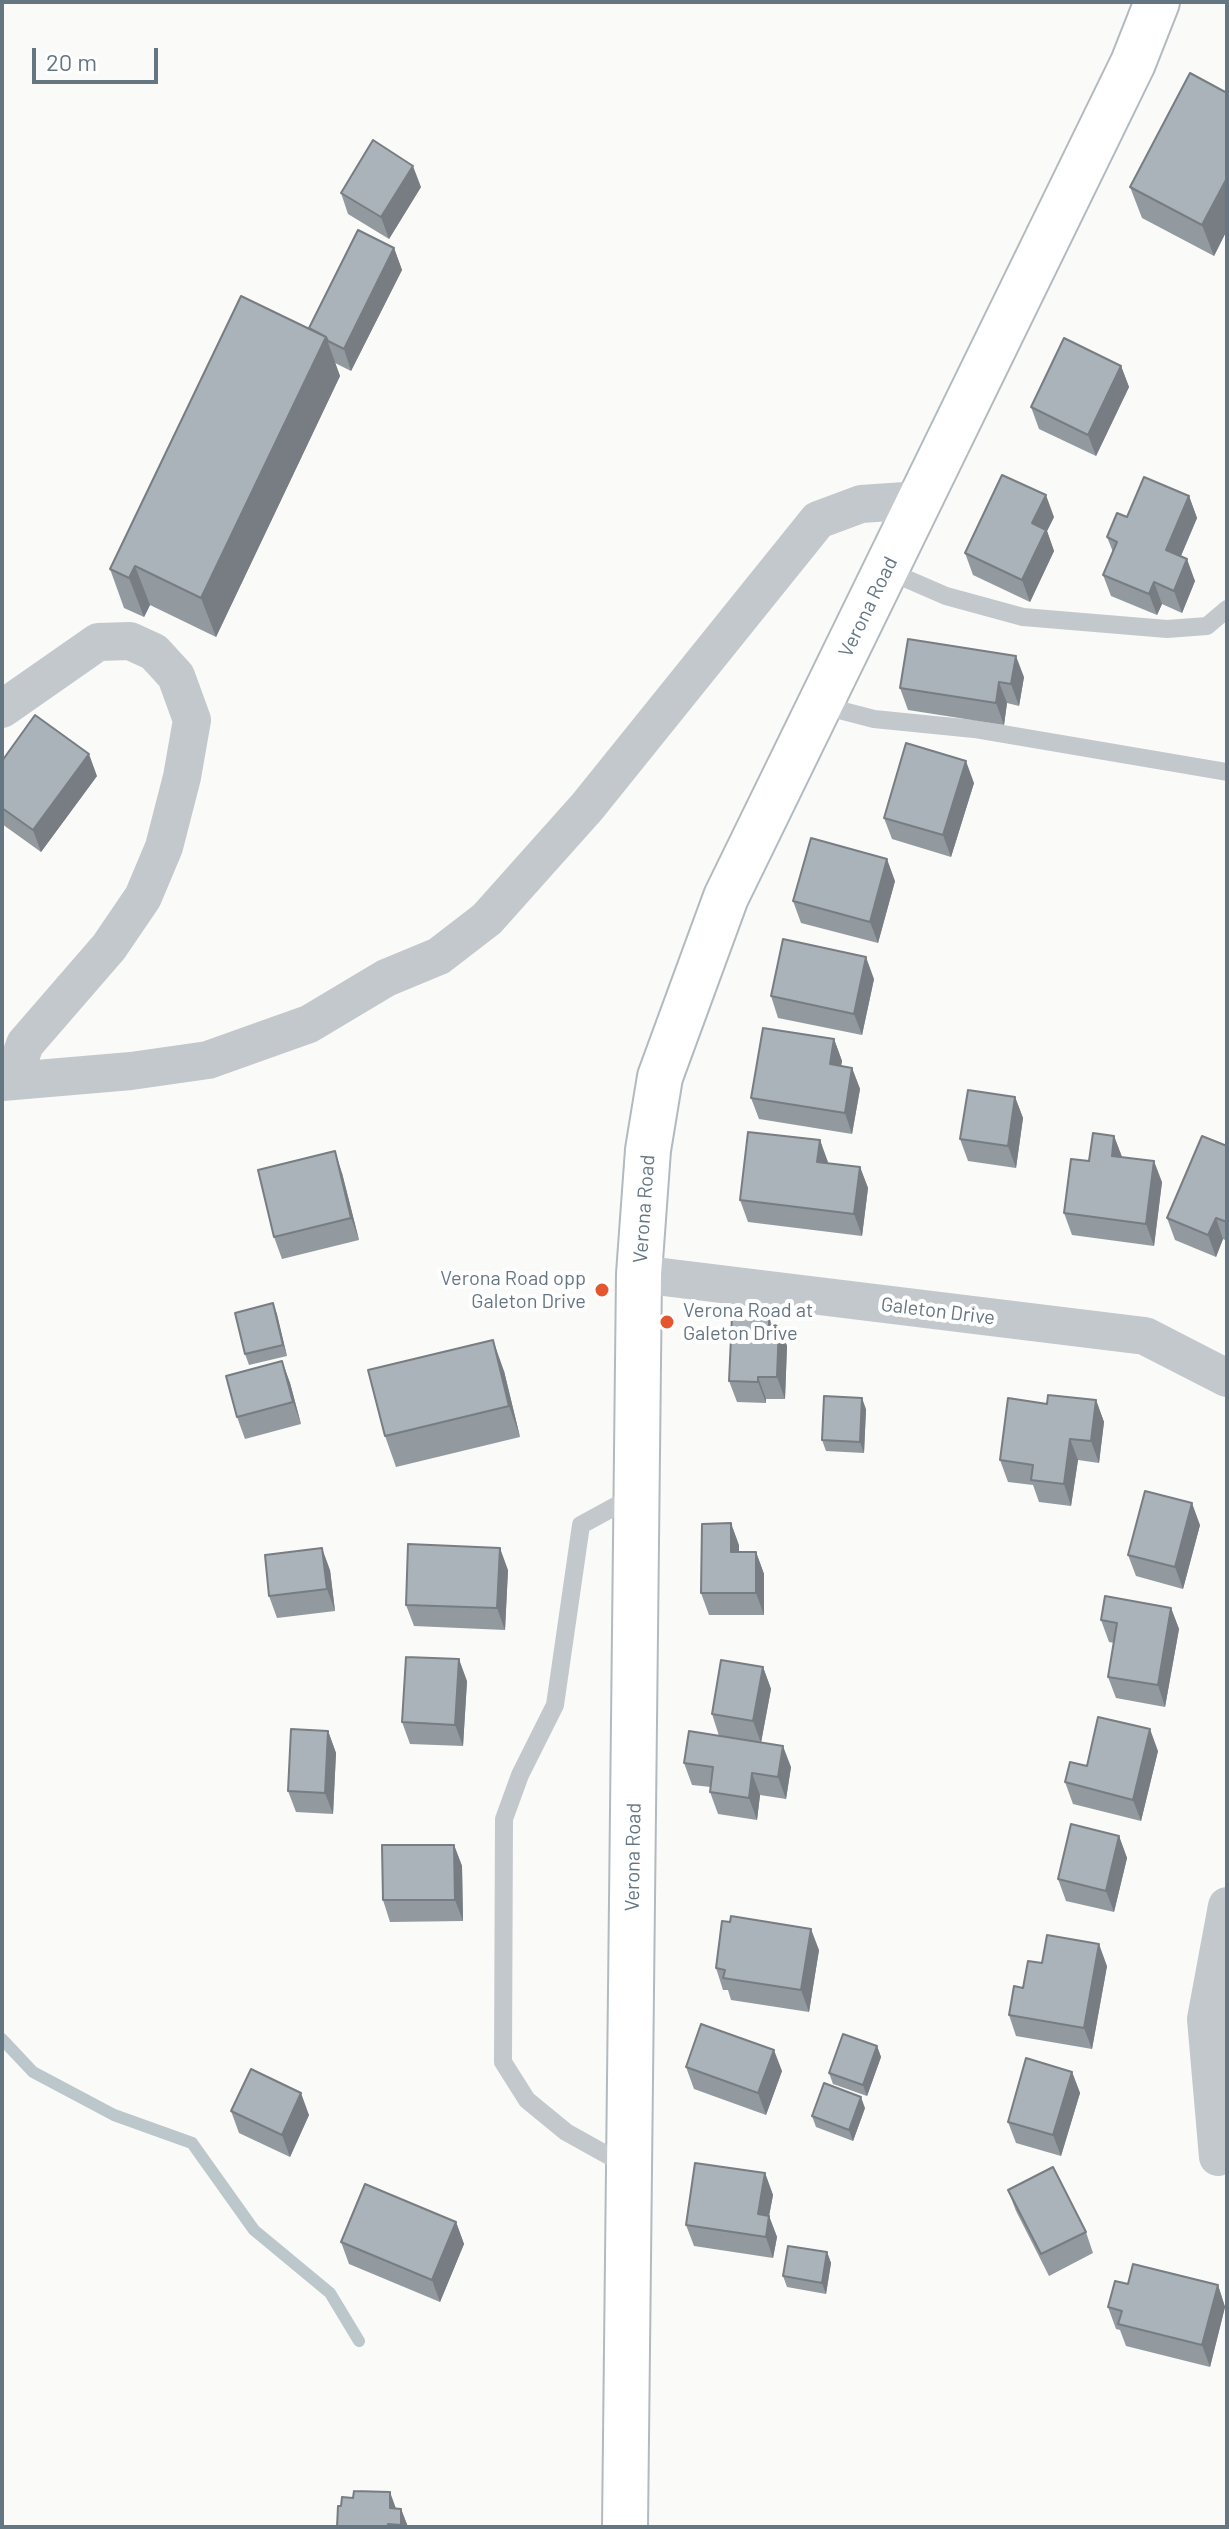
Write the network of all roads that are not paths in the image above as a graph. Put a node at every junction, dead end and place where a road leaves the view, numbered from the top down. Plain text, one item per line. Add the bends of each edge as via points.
1 (1157, 2) edge
2 (920, 500) junction
3 (886, 570) junction
4 (1227, 609) edge
5 (820, 705) junction
6 (2, 709) edge
7 (1227, 772) edge
8 (7, 1082) edge
9 (639, 1274) junction
10 (1227, 1378) edge
11 (636, 1495) junction
12 (1227, 1906) edge
13 (1218, 2157) dead end
14 (629, 2167) junction
15 (625, 2527) edge

1 - 2 street, Verona Road via 1133,63
2 - 3 street, Verona Road
2 - 8 street via 861,504 818,520 587,807 487,919 439,956 386,978 309,1024 208,1060
3 - 4 lane via 946,596 1023,617 1167,629 1207,626
3 - 5 street, Verona Road
5 - 7 lane via 874,719 974,729
5 - 9 street, Verona Road via 726,897 660,1077 648,1150
6 - 8 street via 98,642 130,641 154,652 176,676 192,720 164,847 143,897 109,947 25,1044
9 - 10 street, Galeton Drive via 1145,1336
9 - 11 street, Verona Road
11 - 14 street, Verona Road
11 - 14 lane via 581,1525 555,1705 504,1819 503,2062 527,2100 546,2116
12 - 13 street via 1206,2019
14 - 15 street, Verona Road

